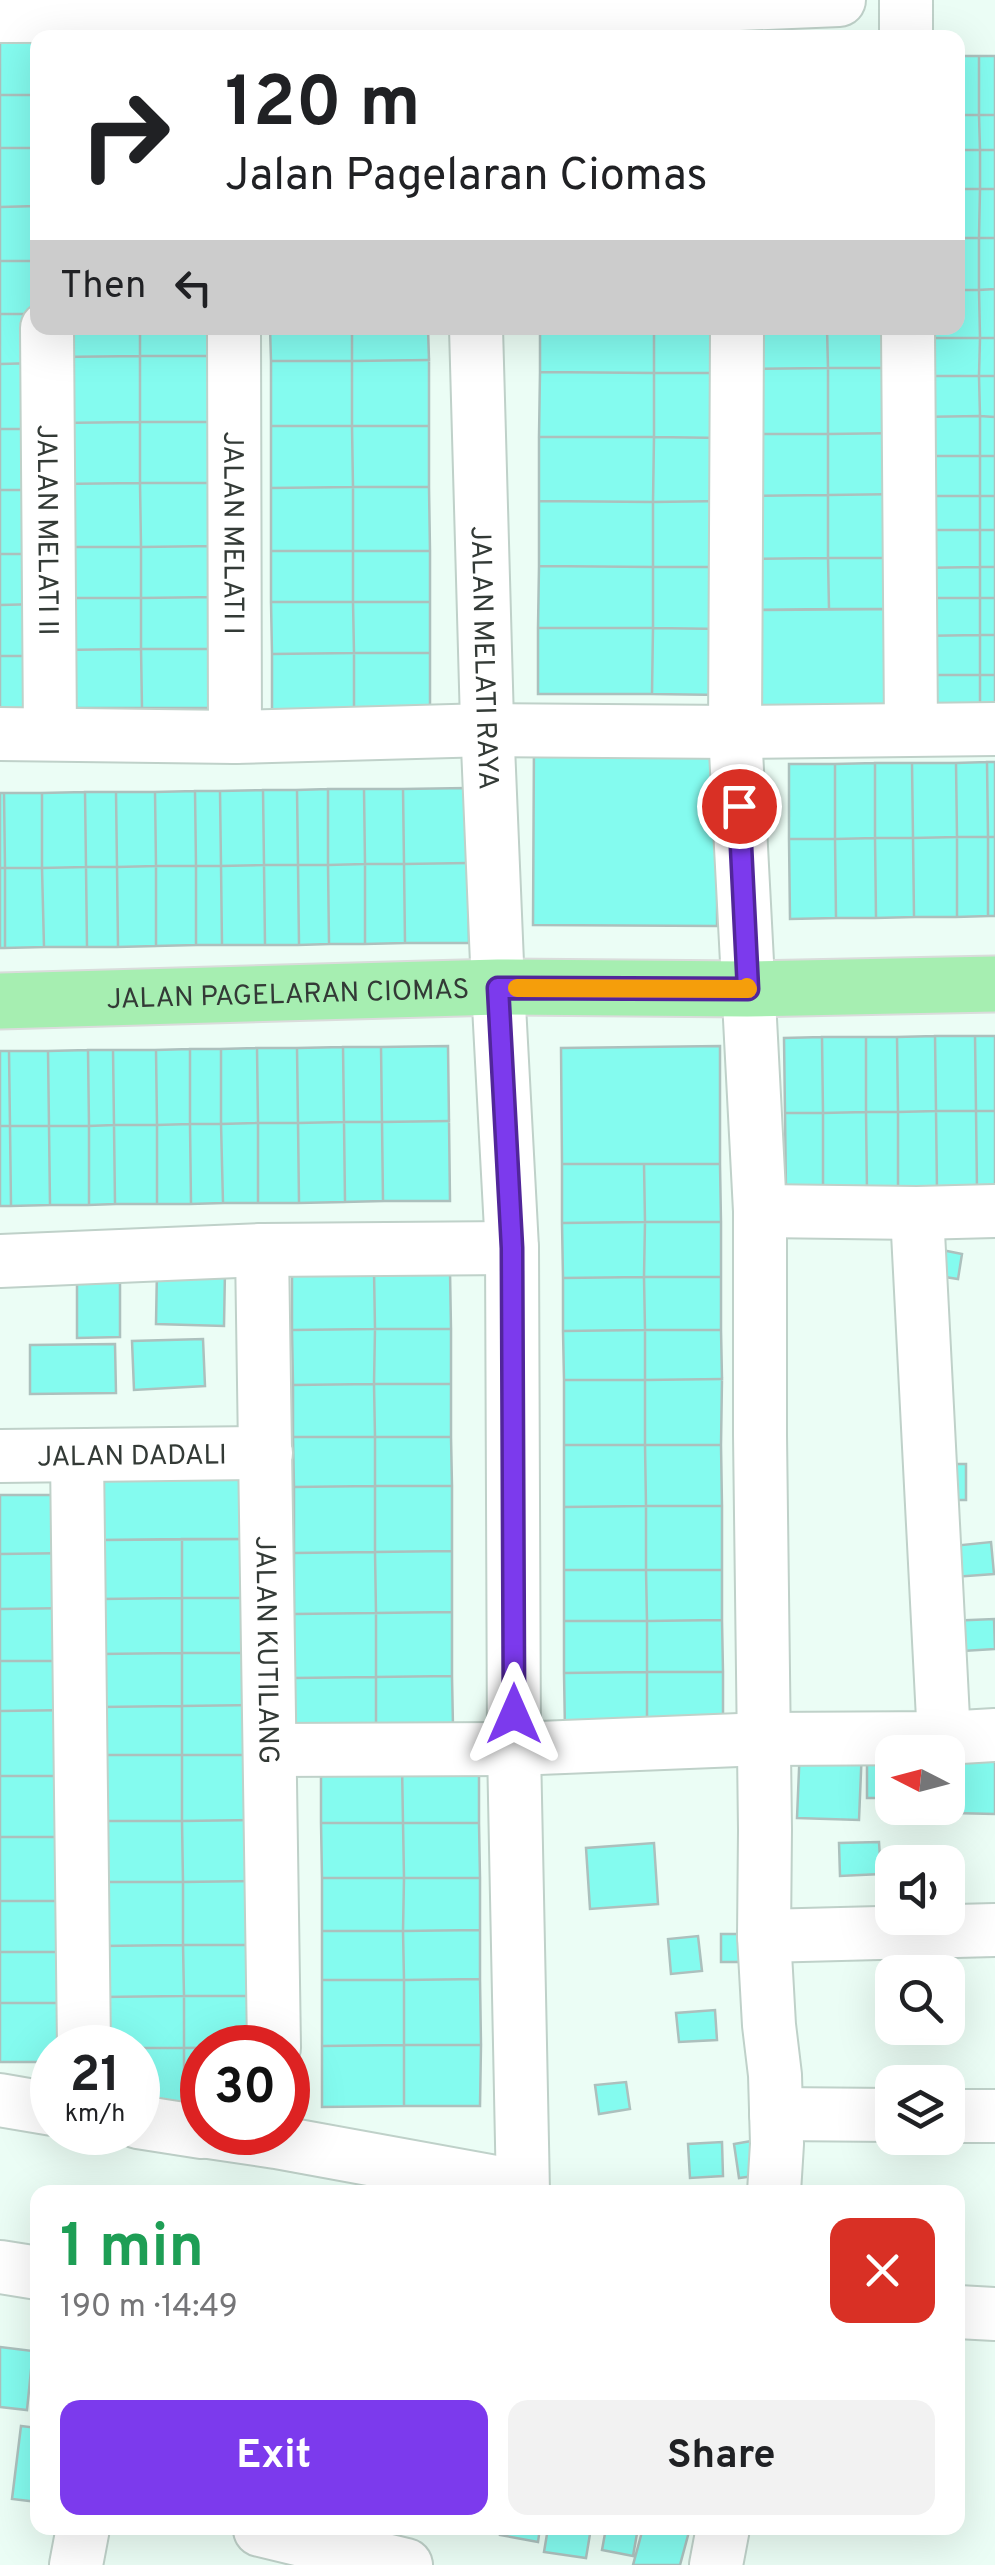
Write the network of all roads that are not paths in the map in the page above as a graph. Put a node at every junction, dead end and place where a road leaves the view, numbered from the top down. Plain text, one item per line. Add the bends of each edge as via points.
1 (839, 0) edge
2 (906, 0) edge
3 (738, 14) edge
4 (31, 17) edge
5 (233, 17) edge
6 (468, 17) edge
7 (906, 30) edge
8 (46, 335) edge
9 (234, 335) edge
10 (476, 335) edge
11 (737, 335) edge
12 (908, 335) edge
13 (911, 729) junction
14 (488, 730) junction
15 (995, 730) edge
16 (735, 732) junction
17 (25, 733) edge
18 (234, 737) junction
19 (995, 984) edge
20 (498, 988) junction
21 (748, 989) junction
22 (0, 1001) edge
23 (995, 1210) edge
24 (760, 1211) junction
25 (917, 1212) junction
26 (512, 1248) junction
27 (262, 1250) junction
28 (0, 1261) edge
29 (266, 1453) junction
30 (0, 1456) edge
31 (77, 1456) junction
32 (944, 1735) edge
33 (995, 1735) edge
34 (965, 1737) edge
35 (875, 1738) edge
36 (764, 1739) junction
37 (514, 1749) junction
38 (270, 1750) junction
39 (995, 1930) edge
40 (764, 1936) junction
41 (84, 2025) edge
42 (274, 2025) edge
43 (0, 2100) edge
44 (30, 2105) edge
45 (776, 2114) junction
46 (875, 2115) edge
47 (965, 2116) edge
48 (995, 2116) edge
49 (310, 2144) edge
50 (499, 2185) edge
51 (522, 2185) edge
52 (774, 2185) edge
53 (0, 2268) edge
54 (30, 2271) edge
55 (965, 2312) edge
56 (995, 2314) edge
57 (82, 2535) edge
58 (722, 2535) edge
59 (258, 2541) edge
60 (76, 2565) edge
61 (406, 2565) edge
62 (716, 2565) edge

1 - 3 street
2 - 7 street
3 - 6 street
4 - 5 street
5 - 6 street
8 - 17 street, JALAN MELATI II
9 - 18 street, JALAN MELATI I
10 - 14 street, JALAN MELATI RAYA
11 - 16 street
12 - 13 street
13 - 15 street
13 - 16 street
14 - 16 street
14 - 18 street
14 - 20 street, JALAN MELATI RAYA
16 - 21 street
17 - 18 street
19 - 21 main road, JALAN PAGELARAN CIOMAS
20 - 21 main road, JALAN PAGELARAN CIOMAS
20 - 22 main road, JALAN PAGELARAN CIOMAS
20 - 26 street, JALAN MELATI RAYA
21 - 24 street
23 - 25 street
24 - 25 street
24 - 36 street
25 - 32 street
26 - 27 street
26 - 37 street, JALAN MELATI RAYA
27 - 28 street
27 - 29 street, JALAN KUTILANG
29 - 31 street, JALAN DADALI
29 - 38 street, JALAN KUTILANG
30 - 31 street, JALAN DADALI
31 - 41 street
33 - 34 street
35 - 36 street
36 - 37 street
36 - 40 street
37 - 38 street
37 - 51 street, JALAN MELATI RAYA
38 - 42 street, JALAN KUTILANG
39 - 40 street
40 - 45 street
43 - 44 street
45 - 46 street
45 - 52 street
47 - 48 street
49 - 50 street
53 - 54 street
55 - 56 street
57 - 60 street
58 - 62 street
59 - 61 street

